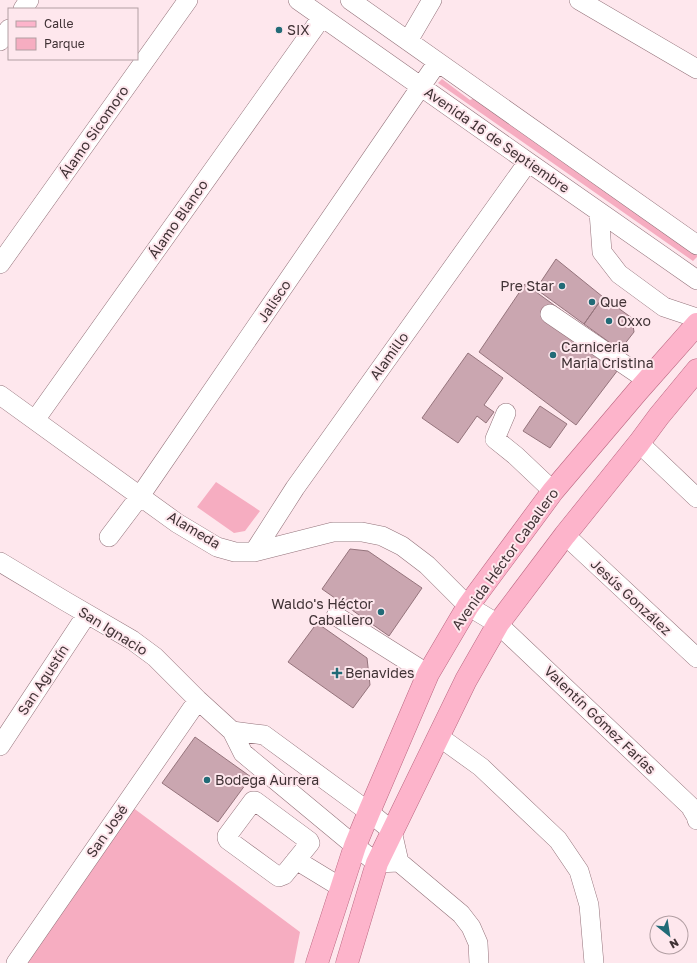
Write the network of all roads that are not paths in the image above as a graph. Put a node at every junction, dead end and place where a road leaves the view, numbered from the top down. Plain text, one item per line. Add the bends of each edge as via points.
1 (188, 0) edge
2 (298, 0) edge
3 (350, 0) edge
4 (432, 0) edge
5 (579, 0) edge
6 (322, 17) junction
7 (8, 30) edge
8 (0, 41) edge
9 (408, 41) junction
10 (437, 62) junction
11 (697, 69) edge
12 (421, 87) junction
13 (528, 162) junction
14 (599, 212) junction
15 (697, 245) edge
16 (0, 264) edge
17 (697, 280) edge
18 (550, 314) dead end
19 (697, 318) edge
20 (697, 324) edge
21 (697, 370) edge
22 (642, 386) junction
23 (0, 395) edge
24 (506, 412) dead end
25 (659, 416) junction
26 (34, 420) junction
27 (639, 443) junction
28 (553, 491) junction
29 (140, 496) junction
30 (697, 498) edge
31 (565, 536) junction
32 (109, 537) dead end
33 (254, 552) junction
34 (0, 562) edge
35 (468, 606) junction
36 (87, 614) junction
37 (336, 616) dead end
38 (498, 624) junction
39 (697, 658) edge
40 (428, 674) junction
41 (198, 700) junction
42 (232, 731) junction
43 (438, 736) junction
44 (0, 746) edge
45 (369, 812) junction
46 (697, 820) edge
47 (392, 831) junction
48 (355, 846) junction
49 (296, 860) dead end
50 (399, 862) junction
51 (377, 863) junction
52 (342, 888) junction
53 (16, 963) edge
54 (317, 963) edge
55 (347, 963) edge
56 (479, 963) edge
57 (594, 963) edge

1 - 16 street, Álamo Sicomoro
2 - 6 street, Avenida 16 de Septiembre
3 - 9 street, Avenida 16 de Septiembre
4 - 9 street
5 - 11 street
6 - 12 street, Avenida 16 de Septiembre
6 - 26 street, Álamo Blanco
7 - 8 street
9 - 10 street, Avenida 16 de Septiembre
10 - 12 street, Jalisco
10 - 15 street, Avenida 16 de Septiembre
12 - 13 street, Avenida 16 de Septiembre
12 - 29 street, Jalisco
13 - 14 street, Avenida 16 de Septiembre
13 - 33 street, Alamillo via 295,488
14 - 17 street, Avenida 16 de Septiembre
14 - 19 street via 602,252 619,274 664,307
18 - 22 street
20 - 22 main road, Avenida Héctor Caballero
21 - 25 main road
22 - 25 main road
22 - 28 main road, Avenida Héctor Caballero
23 - 26 street, Alameda
24 - 28 street via 495,439
25 - 27 main road
26 - 29 street, Alameda
27 - 30 street
27 - 31 main road
28 - 35 main road, Avenida Héctor Caballero
29 - 32 street, Jalisco
29 - 33 street, Alameda via 217,547 235,552
31 - 38 main road
31 - 39 street, Jesús González
33 - 35 street, Alameda via 334,532 362,532 382,536 402,546 427,565
34 - 36 street, San Ignacio
35 - 38 street, Valentín Gómez Farías
35 - 40 main road, Avenida Héctor Caballero
36 - 41 street, San Ignacio via 132,640 155,657
36 - 44 street, San Agustín
37 - 40 street
38 - 43 main road
38 - 46 street, Valentín Gómez Farías via 690,806
40 - 45 main road, Avenida Héctor Caballero
41 - 42 street, San Ignacio
41 - 53 street, San José
42 - 45 street via 264,735
42 - 48 street, San Ignacio via 243,753
43 - 47 main road
43 - 57 street via 481,766 558,840 579,871 589,905
45 - 47 street
45 - 48 main road, Avenida Héctor Caballero
47 - 50 street
47 - 51 main road
48 - 51 street, San Ignacio
48 - 52 main road, Avenida Héctor Caballero
49 - 52 street
50 - 51 street
50 - 56 street via 461,914 471,927 478,943
51 - 55 main road
52 - 54 main road, Avenida Héctor Caballero

